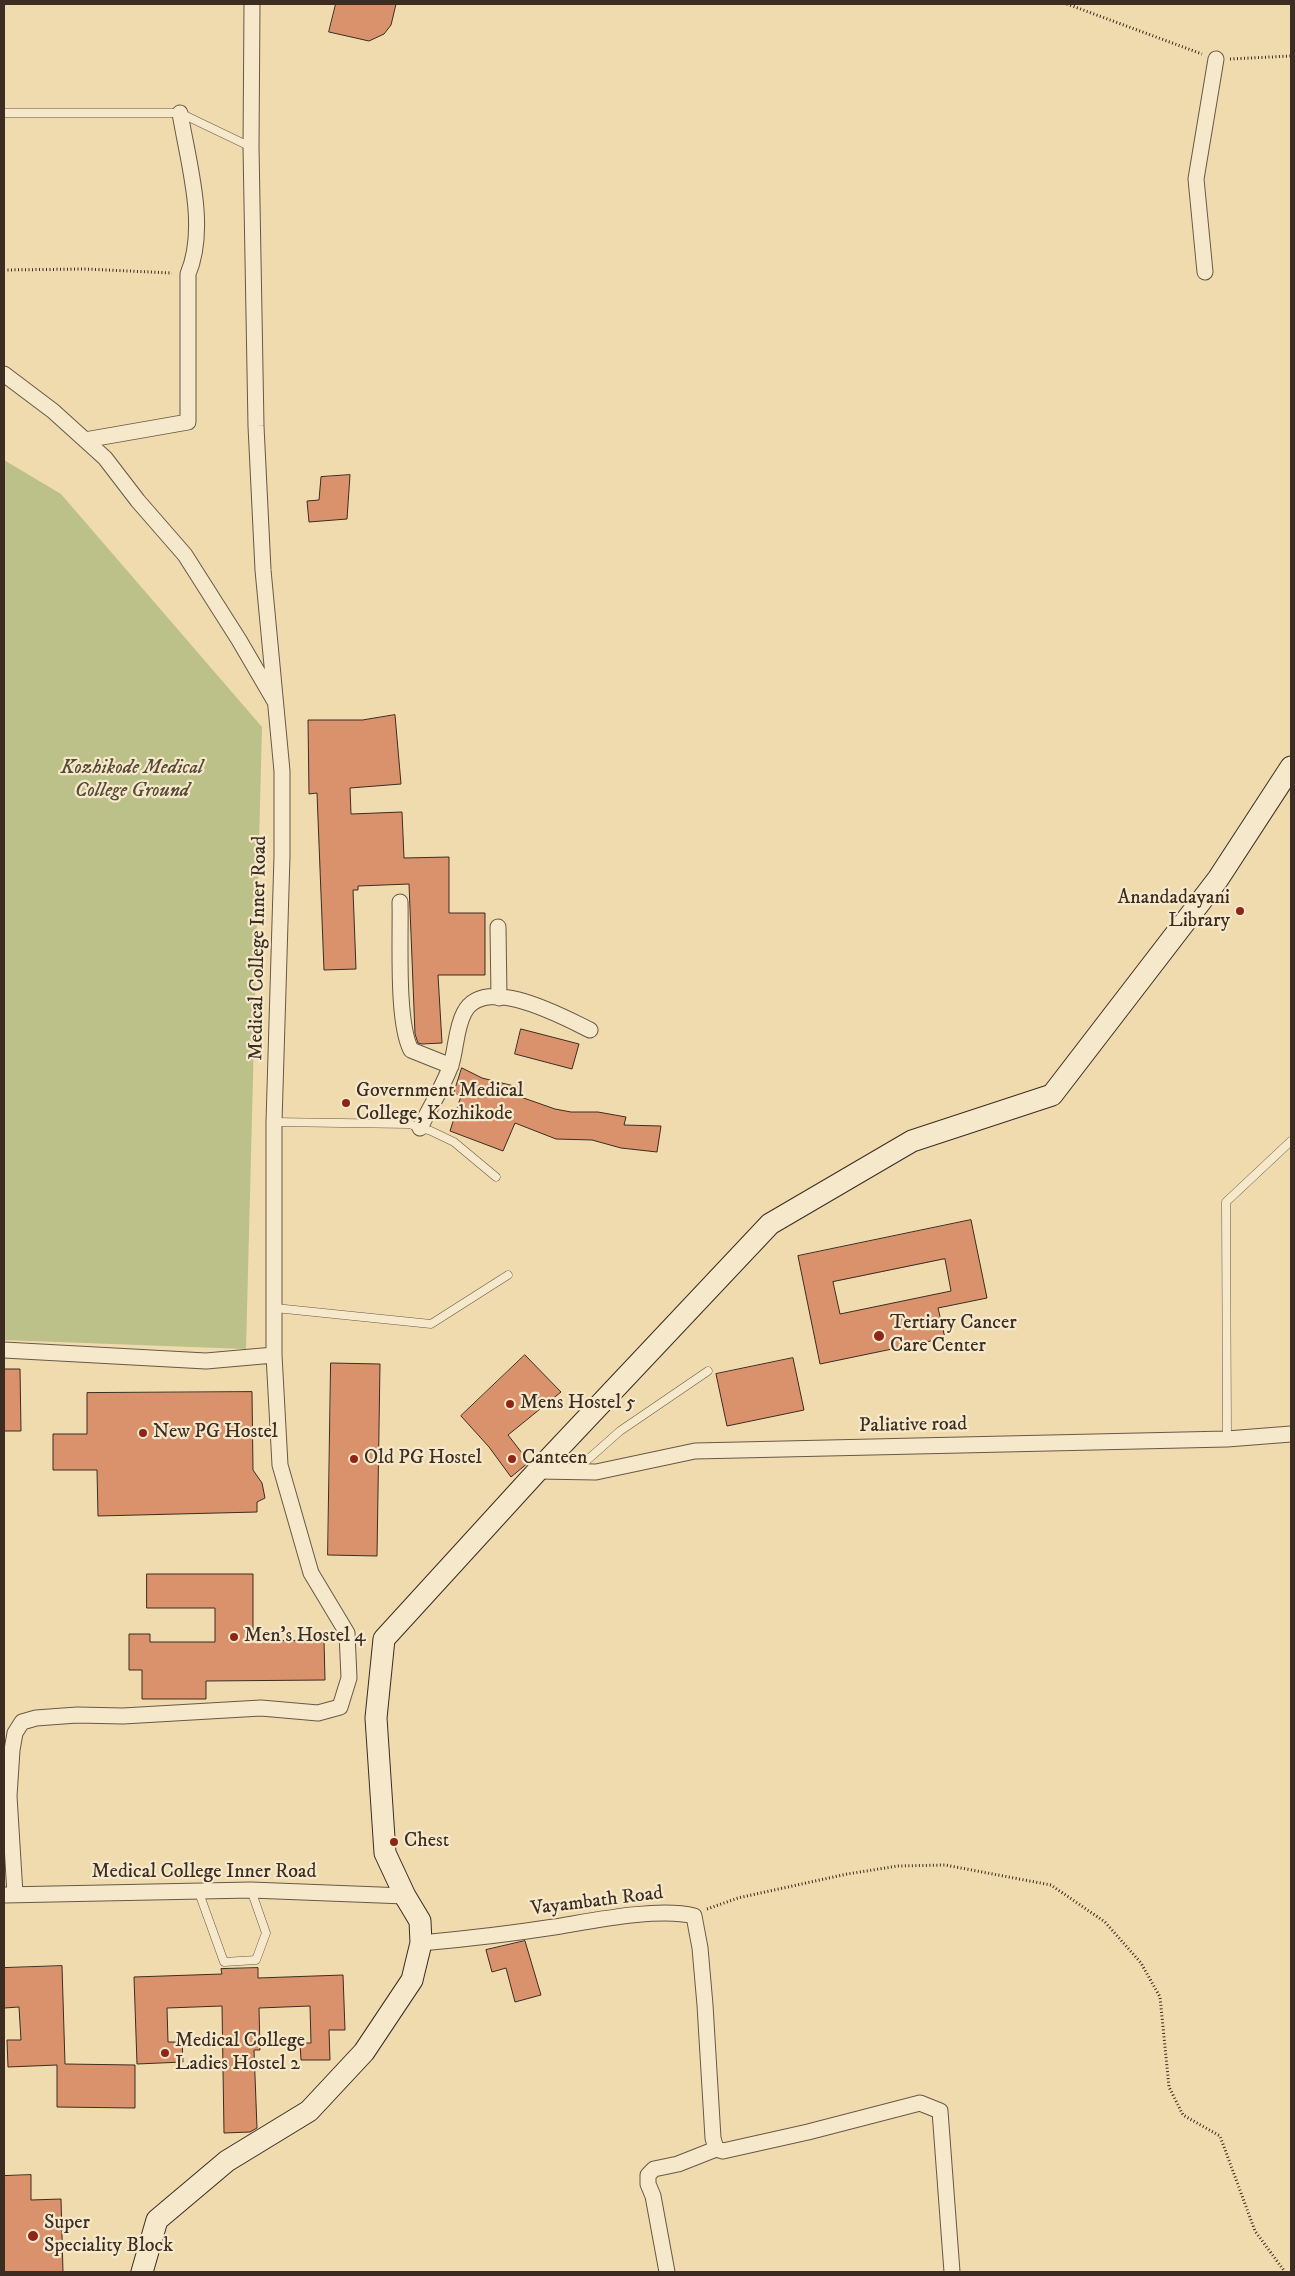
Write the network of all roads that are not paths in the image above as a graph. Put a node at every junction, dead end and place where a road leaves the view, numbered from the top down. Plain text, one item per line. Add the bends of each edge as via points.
1 (252, 4) edge
2 (1216, 59) road end
3 (4, 113) edge
4 (180, 113) junction
5 (250, 148) junction
6 (1204, 272) dead end
7 (4, 374) edge
8 (84, 440) junction
9 (277, 705) junction
10 (1291, 767) edge
11 (400, 902) dead end
12 (498, 927) dead end
13 (499, 998) junction
14 (590, 1030) dead end
15 (451, 1066) junction
16 (274, 1122) junction
17 (420, 1128) junction
18 (1291, 1141) edge
19 (496, 1177) dead end
20 (508, 1275) dead end
21 (275, 1308) junction
22 (4, 1350) edge
23 (274, 1355) junction
24 (708, 1371) dead end
25 (1291, 1434) edge
26 (1227, 1438) junction
27 (538, 1471) junction
28 (575, 1472) junction
29 (197, 1890) junction
30 (251, 1890) junction
31 (9, 1894) edge
32 (405, 1896) junction
33 (421, 1943) junction
34 (716, 2149) junction
35 (142, 2272) edge
36 (667, 2272) edge
37 (952, 2272) edge

1 - 5 street
2 - 6 street via 1196,179
3 - 4 lane
4 - 5 lane
4 - 8 street via 197,213 194,260 188,274 188,422
5 - 9 street via 256,426 263,570
7 - 8 street, Medical College Inner Road via 53,411
8 - 9 street, Medical College Inner Road via 105,458 185,555
9 - 16 street, Medical College Inner Road via 282,770 282,837
10 - 27 main road via 1218,879 1052,1095 912,1141 770,1224
11 - 15 street via 405,1039 411,1050
12 - 13 street
13 - 14 street via 536,1005
13 - 15 street via 472,1002 464,1014
15 - 17 street
16 - 17 lane via 409,1124
16 - 21 street, Medical College Inner Road
17 - 19 lane via 454,1142
18 - 26 lane via 1226,1202
20 - 21 lane via 430,1324
21 - 23 street, Medical College Inner Road
22 - 23 street via 206,1361
23 - 31 street, Medical College Inner Road via 280,1465 311,1573 347,1633 348,1678 340,1707 318,1712 261,1708 123,1716 77,1715 22,1722 15,1733 12,1750
24 - 28 lane via 620,1431
25 - 26 street, Paliative road
26 - 28 street, Paliative road via 694,1451 596,1472
27 - 28 street, Paliative road
27 - 32 main road via 384,1639 376,1718 385,1853
29 - 30 street, Medical College Inner Road
29 - 30 lane via 224,1962 256,1960 266,1933
29 - 31 street, Medical College Inner Road
30 - 32 street, Medical College Inner Road
32 - 33 main road via 420,1921
33 - 34 street, Vayambath Road via 483,1938 650,1914 680,1912 694,1916 700,1948
33 - 35 main road via 412,1980 364,2052 309,2111 227,2161 157,2220
34 - 36 street via 678,2164 654,2169 648,2174
34 - 37 street via 723,2151 808,2132 920,2103 940,2111

